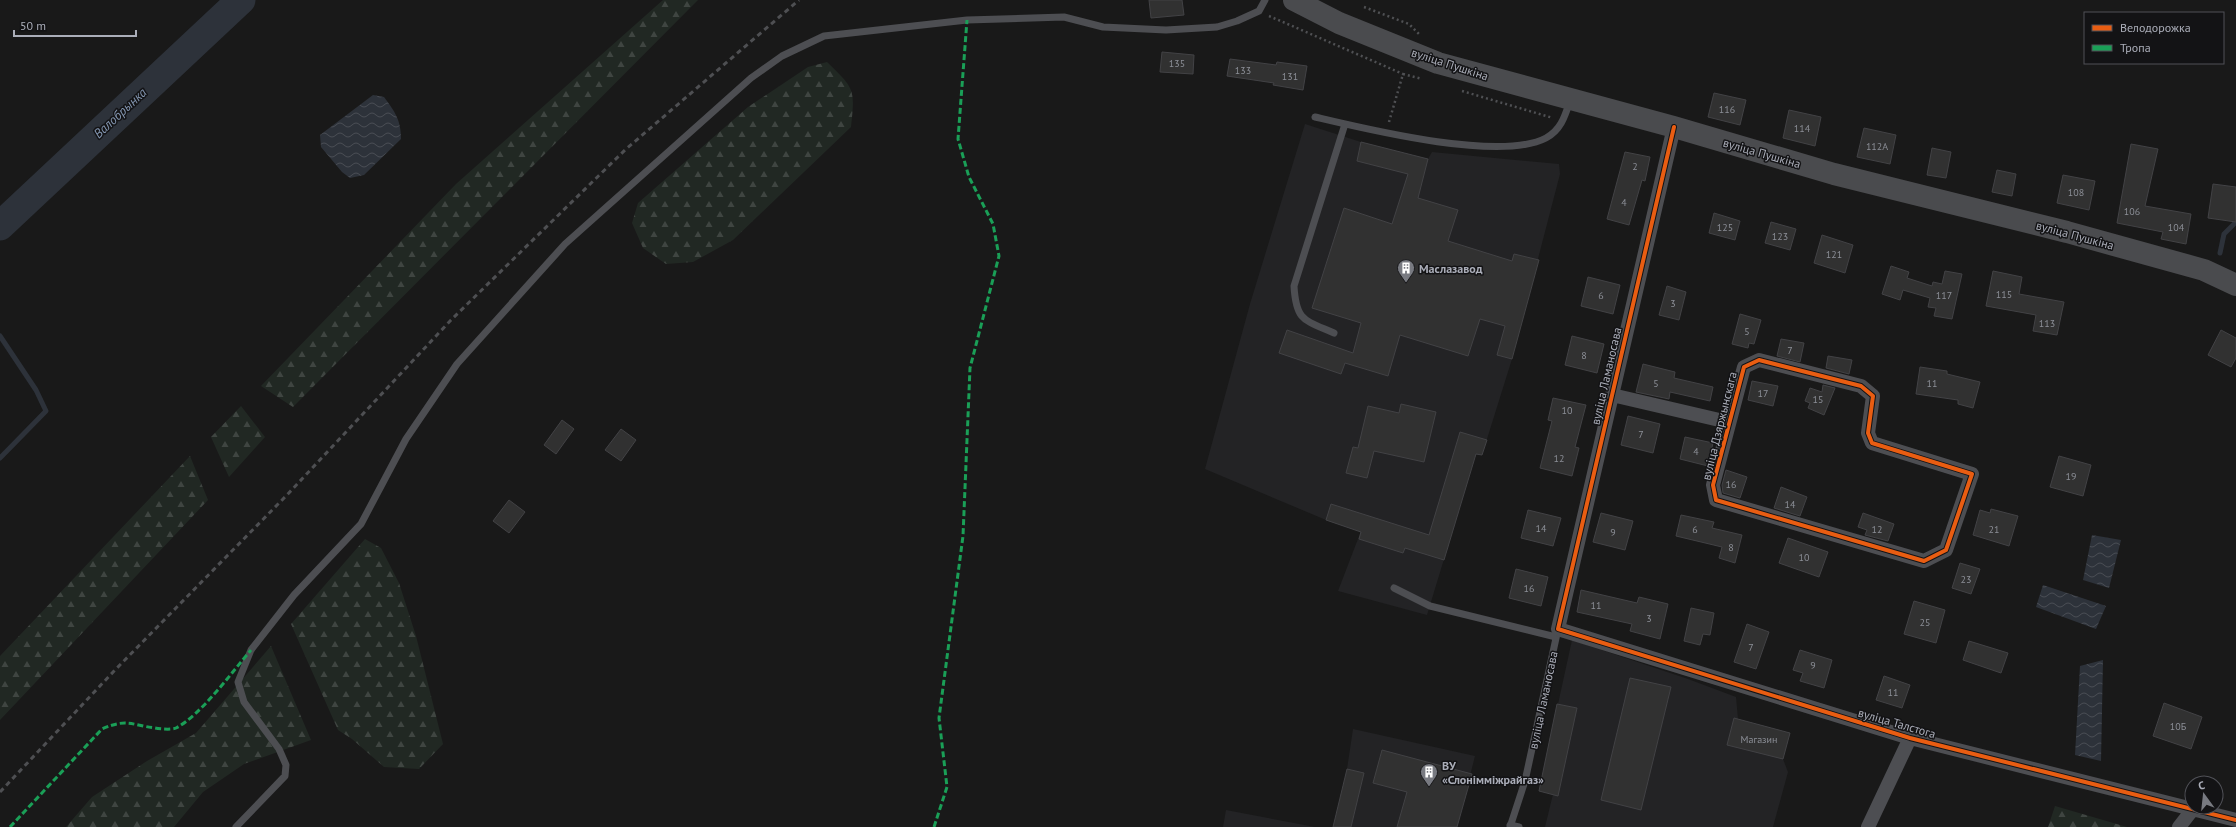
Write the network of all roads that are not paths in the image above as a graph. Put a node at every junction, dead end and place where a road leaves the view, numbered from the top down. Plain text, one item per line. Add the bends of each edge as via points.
1 (1265, 0) edge
2 (1294, 0) edge
3 (1571, 99) junction
4 (1316, 117) dead end
5 (1345, 124) junction
6 (1674, 127) junction
7 (2236, 285) edge
8 (1334, 333) dead end
9 (1612, 395) junction
10 (1728, 422) junction
11 (1394, 588) dead end
12 (1557, 633) junction
13 (1910, 738) junction
14 (2184, 807) edge
15 (2188, 815) edge
16 (2216, 815) edge
17 (2236, 820) edge
18 (1510, 826) edge
19 (236, 827) edge
20 (1520, 827) edge
21 (1868, 827) edge
22 (2179, 827) edge

1 - 19 lane via 1259,11 1217,27 1103,27 1064,17 967,20 824,36 782,56 751,78 564,244 457,364 406,439 361,524 294,595 251,650 238,682 244,702 279,749 286,765 284,776
2 - 3 main road, вуліца Пушкіна via 1339,23 1438,63
3 - 5 lane via 1559,128 1547,138 1534,143 1500,147 1387,134
3 - 6 main road, вуліца Пушкіна
4 - 5 lane
5 - 8 lane via 1294,286 1295,305 1304,321
6 - 7 main road, вуліца Пушкіна via 1834,174 2067,232 2204,270
6 - 9 street, вуліца Ламаносава
9 - 10 street, вуліца Дзяржынскага
9 - 12 street, вуліца Ламаносава
10 - 10 street, вуліца Дзяржынскага via 1744,367 1759,360 1861,386 1873,396 1868,433 1872,443 1972,474 1946,550 1924,561 1716,500 1713,485
11 - 12 lane via 1430,606
12 - 13 street, вуліца Талстога
12 - 18 lane, вуліца Ламаносава via 1525,781
13 - 14 street, вуліца Талстога
13 - 21 street
15 - 22 street
16 - 17 street, вуліца Талстога
18 - 20 lane

